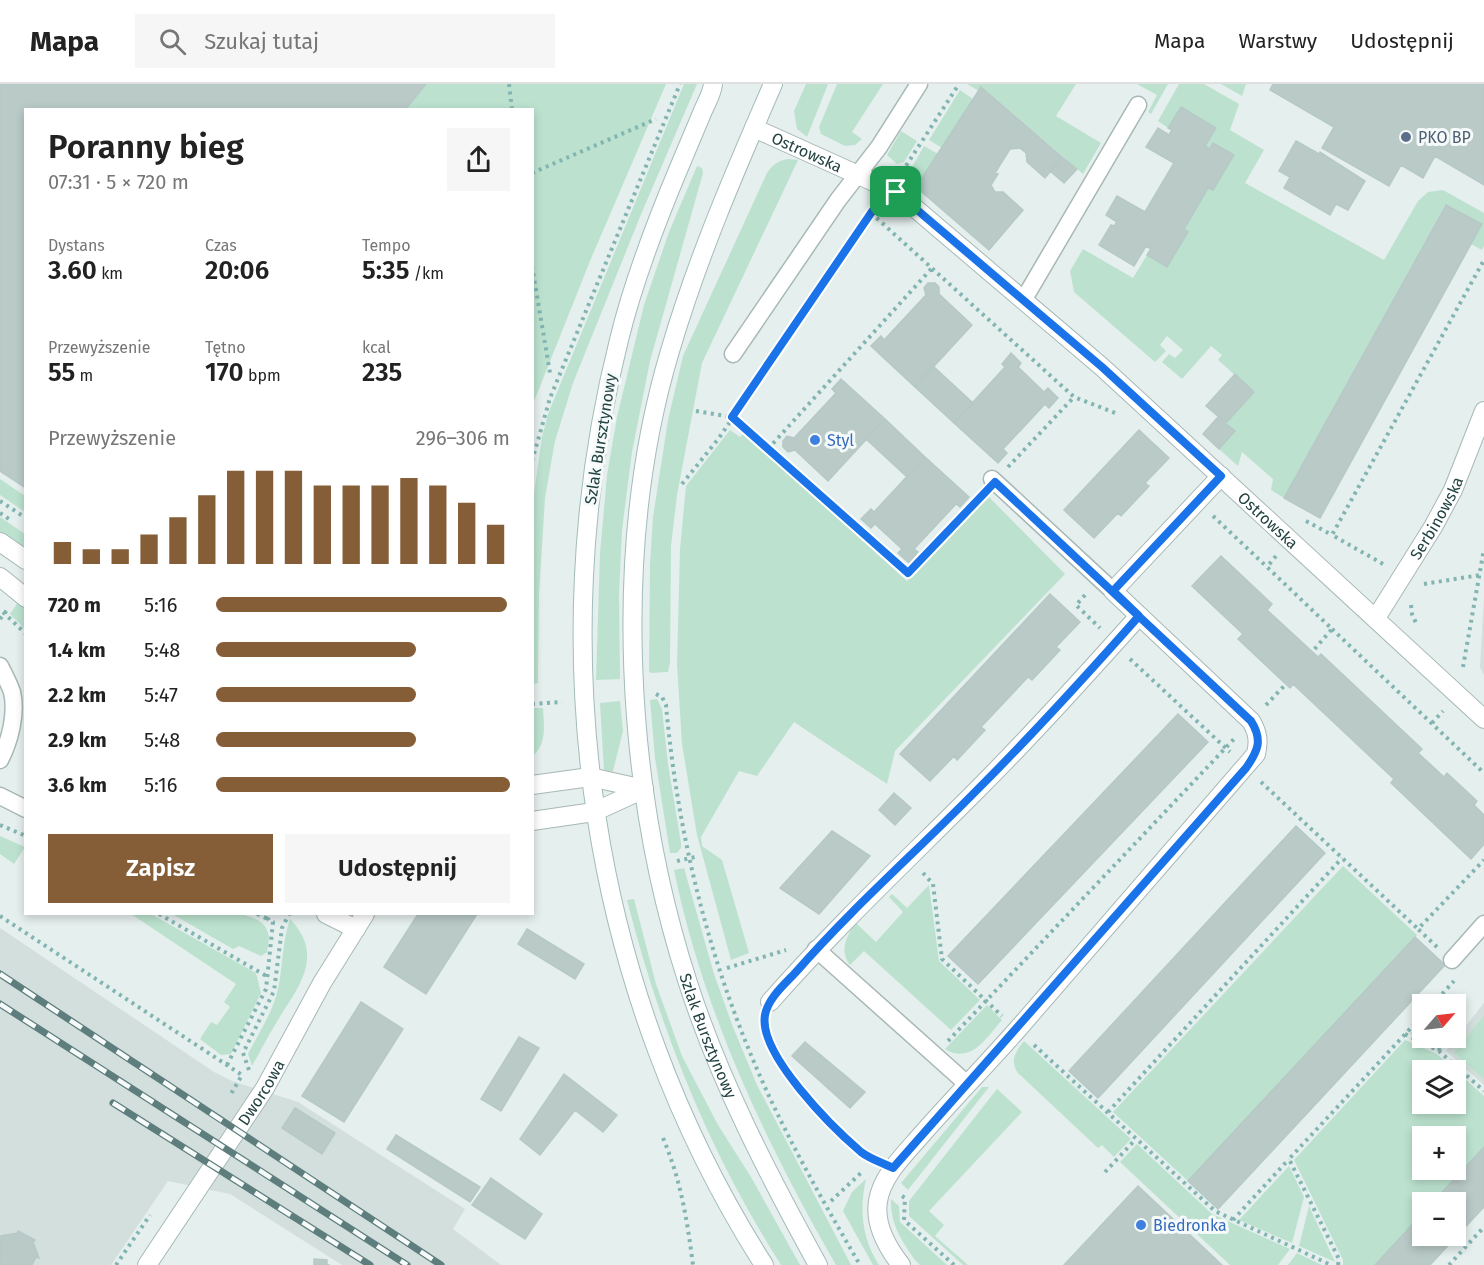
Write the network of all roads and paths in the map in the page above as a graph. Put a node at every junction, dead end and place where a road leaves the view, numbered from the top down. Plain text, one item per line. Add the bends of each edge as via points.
1 (510, 84) edge
2 (680, 84) edge
3 (773, 84) edge
4 (919, 84) edge
5 (959, 84) edge
6 (714, 86) edge
7 (1138, 105) dead end
8 (512, 108) edge
9 (656, 119) dead end
10 (754, 128) junction
11 (534, 172) edge
12 (858, 174) junction
13 (889, 189) junction
14 (1484, 260) edge
15 (932, 268) dead end
16 (1478, 270) junction
17 (1484, 271) edge
18 (534, 278) edge
19 (1024, 299) junction
20 (733, 354) dead end
21 (550, 373) dead end
22 (1074, 397) dead end
23 (696, 411) dead end
24 (1484, 411) edge
25 (732, 417) junction
26 (768, 449) junction
27 (534, 454) edge
28 (1221, 476) junction
29 (994, 480) junction
30 (682, 484) dead end
31 (0, 501) edge
32 (1197, 501) junction
33 (24, 517) edge
34 (0, 542) edge
35 (1484, 549) edge
36 (24, 559) edge
37 (1267, 567) dead end
38 (1480, 575) junction
39 (0, 577) edge
40 (1411, 580) junction
41 (1113, 591) junction
42 (24, 596) edge
43 (0, 610) edge
44 (1139, 616) junction
45 (1376, 618) junction
46 (1332, 629) dead end
47 (1424, 630) dead end
48 (24, 632) edge
49 (1455, 660) dead end
50 (0, 666) edge
51 (1463, 667) junction
52 (1467, 673) dead end
53 (1286, 684) dead end
54 (651, 694) dead end
55 (534, 704) edge
56 (540, 704) dead end
57 (1484, 719) edge
58 (1251, 721) junction
59 (0, 760) edge
60 (1484, 773) edge
61 (590, 777) junction
62 (534, 785) edge
63 (644, 789) junction
64 (0, 796) edge
65 (24, 808) edge
66 (594, 812) junction
67 (534, 821) edge
68 (0, 825) edge
69 (24, 835) edge
70 (695, 857) dead end
71 (908, 858) junction
72 (1342, 858) dead end
73 (688, 859) junction
74 (671, 863) dead end
75 (161, 915) edge
76 (259, 915) edge
77 (270, 915) edge
78 (288, 915) edge
79 (331, 915) edge
80 (0, 916) edge
81 (268, 919) junction
82 (361, 921) edge
83 (1484, 924) edge
84 (816, 949) junction
85 (753, 959) dead end
86 (1452, 960) dead end
87 (727, 968) dead end
88 (268, 977) junction
89 (986, 1001) junction
90 (770, 1002) joint
91 (1412, 1027) edge
92 (1017, 1030) junction
93 (1405, 1034) junction
94 (1440, 1048) edge
95 (1439, 1051) junction
96 (934, 1055) junction
97 (227, 1065) junction
98 (966, 1083) junction
99 (265, 1088) junction
100 (1484, 1091) edge
101 (225, 1103) dead end
102 (1108, 1112) junction
103 (663, 1138) dead end
104 (1135, 1140) junction
105 (1289, 1159) junction
106 (869, 1164) dead end
107 (893, 1168) junction
108 (1105, 1172) dead end
109 (900, 1194) dead end
110 (831, 1201) dead end
111 (154, 1209) dead end
112 (1233, 1220) junction
113 (1484, 1227) edge
114 (116, 1265) edge
115 (147, 1265) edge
116 (693, 1265) edge
117 (764, 1265) edge
118 (818, 1265) edge
119 (860, 1265) edge
120 (901, 1265) edge
121 (954, 1265) edge
122 (1330, 1265) edge
123 (1338, 1265) edge
124 (1449, 1265) edge

1 - 8 path
2 - 27 path via 550,398
3 - 10 street, Szlak Bursztynowy
4 - 12 lane
5 - 13 path
6 - 61 street, Szlak Bursztynowy via 637,276 619,336 598,435 589,498 581,619
7 - 19 lane
9 - 11 path
10 - 12 street, Ostrowska
10 - 63 street, Szlak Bursztynowy via 705,248 669,352 648,450 637,536 633,613 635,699
12 - 13 street, Ostrowska
12 - 20 lane
13 - 19 street, Ostrowska
13 - 25 path
14 - 16 path
15 - 26 path
16 - 17 path
16 - 40 path via 1332,535
18 - 21 path
19 - 28 street, Ostrowska
22 - 29 path
23 - 25 path
24 - 40 street, Serbinowska
25 - 26 path
25 - 30 path
26 - 29 path via 908,573
28 - 32 street
28 - 45 street, Ostrowska
29 - 41 lane
31 - 33 path
32 - 37 path
32 - 41 street
34 - 36 street
35 - 38 path
38 - 40 path
38 - 51 path
39 - 42 street
40 - 45 street, Serbinowska
40 - 47 path via 1412,614
41 - 44 street
43 - 48 path
44 - 58 street
44 - 71 street
45 - 57 street, Ostrowska
46 - 60 path
49 - 51 path
50 - 59 lane via 12,693 12,726
51 - 52 path
53 - 58 path
54 - 73 path via 659,694 666,705
55 - 56 path
58 - 89 path
58 - 92 street via 1258,743 1246,768
61 - 62 street
61 - 63 street
61 - 66 street, Szlak Bursztynowy
63 - 66 street
63 - 118 street, Szlak Bursztynowy via 663,894 687,982 751,1137
64 - 65 lane
66 - 67 street
66 - 117 street, Szlak Bursztynowy via 620,933 657,1052 700,1152
68 - 69 path
70 - 73 path
71 - 84 street
71 - 89 path via 933,884 942,959
72 - 102 path
73 - 74 path
73 - 119 path via 745,1042 777,1112
75 - 88 path
76 - 81 path
77 - 81 path
78 - 99 path via 282,928 274,991 243,1053 250,1071
79 - 82 street
80 - 97 path
81 - 88 path via 273,922
82 - 99 street, Dworcowa
83 - 86 lane
84 - 90 street
84 - 96 lane
85 - 87 path
88 - 97 path via 263,997
89 - 92 path
89 - 96 path
90 - 107 path via 764,1028 782,1066 863,1154
91 - 93 path
92 - 98 street
92 - 102 path
93 - 95 path
93 - 105 path
94 - 95 path
95 - 100 path
96 - 98 lane
97 - 101 path via 242,1075
98 - 107 street
99 - 115 street, Dworcowa
102 - 104 path
103 - 116 path via 686,1212
104 - 108 path
104 - 112 path via 1215,1211
105 - 112 path
105 - 123 path via 1339,1259
106 - 110 path
107 - 120 street via 881,1188 878,1219 882,1235
109 - 121 path via 905,1198 904,1220
111 - 114 path
112 - 122 path
113 - 124 path

